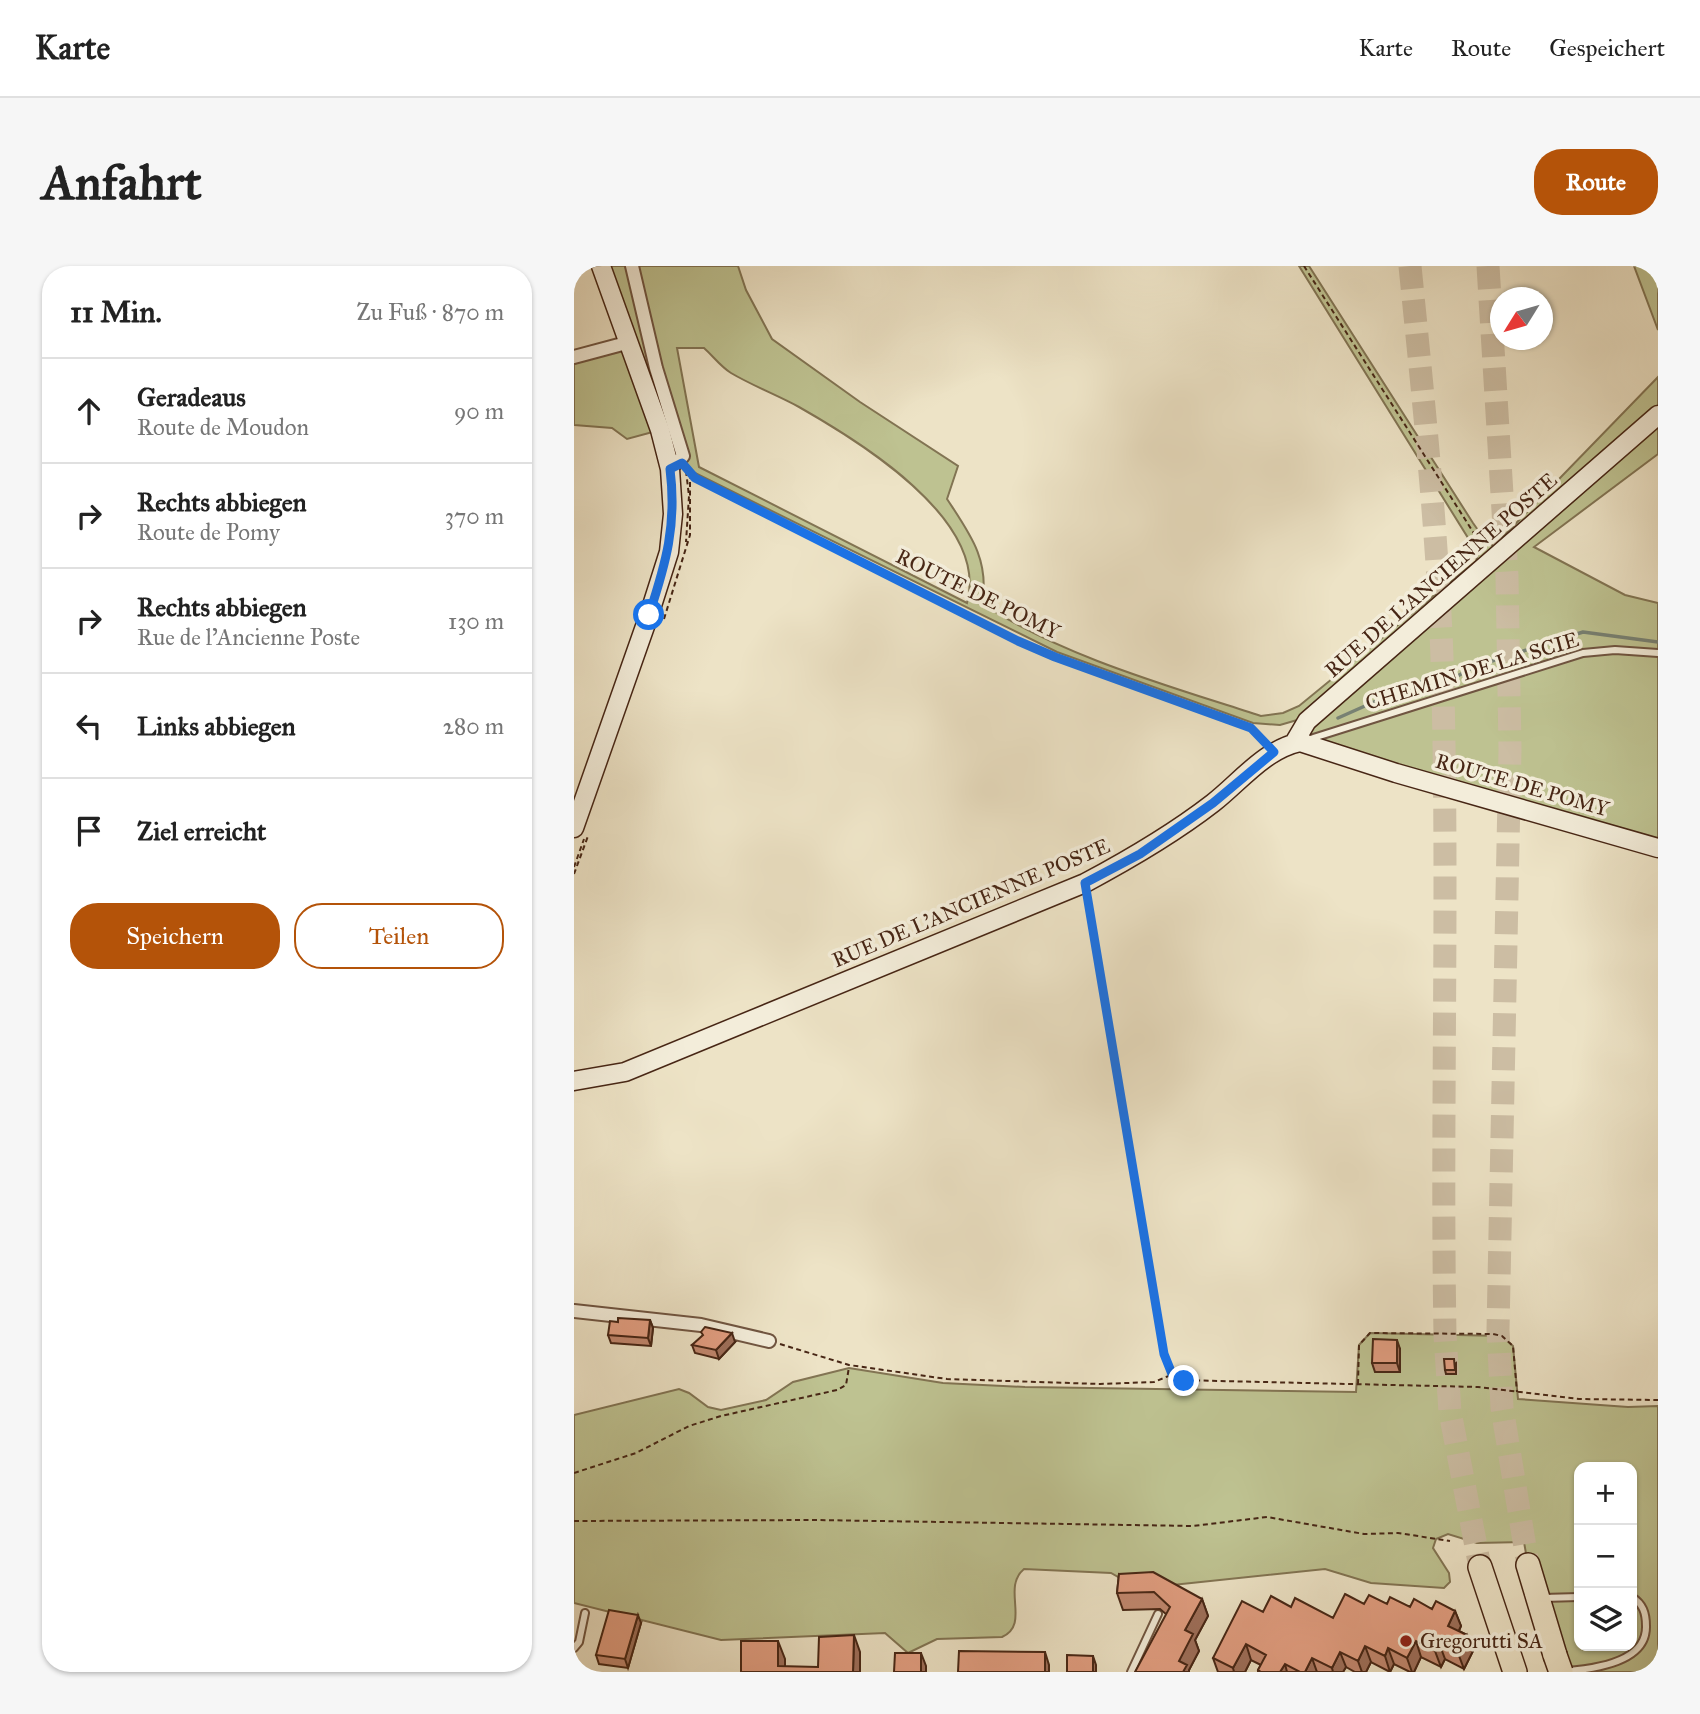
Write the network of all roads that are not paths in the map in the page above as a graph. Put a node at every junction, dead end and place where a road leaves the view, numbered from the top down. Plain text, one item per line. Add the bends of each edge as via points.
1 (601, 266) edge
2 (632, 266) edge
3 (630, 342) junction
4 (574, 357) edge
5 (1658, 415) edge
6 (670, 469) junction
7 (1658, 653) edge
8 (1297, 743) junction
9 (574, 828) edge
10 (1658, 848) edge
11 (574, 1081) edge
12 (574, 1311) edge
13 (769, 1341) road end
14 (1528, 1565) tunnel mouth
15 (1480, 1567) tunnel mouth
16 (1574, 1597) edge
17 (1537, 1598) junction
18 (1637, 1603) edge
19 (585, 1613) dead end
20 (1158, 1614) dead end
21 (574, 1648) edge
22 (1637, 1648) edge
23 (1632, 1651) edge
24 (1513, 1666) edge
25 (1555, 1666) edge
26 (1131, 1672) edge

1 - 3 street
2 - 6 street via 683,456
3 - 4 street
3 - 6 street
5 - 8 street, RUE DE L'ANCIENNE POSTE via 1307,721
6 - 9 street via 673,514 669,552
7 - 8 lane, CHEMIN DE LA SCIE via 1583,653
8 - 10 street, ROUTE DE POMY
8 - 11 street, RUE DE L'ANCIENNE POSTE via 1274,752 1213,803 1140,854 1085,883 625,1072
12 - 13 street via 701,1325
14 - 17 highway
15 - 24 highway
16 - 17 lane
17 - 25 highway
18 - 22 lane via 1644,1611 1646,1634
19 - 21 lane
20 - 26 lane
23 - 25 lane via 1594,1669

